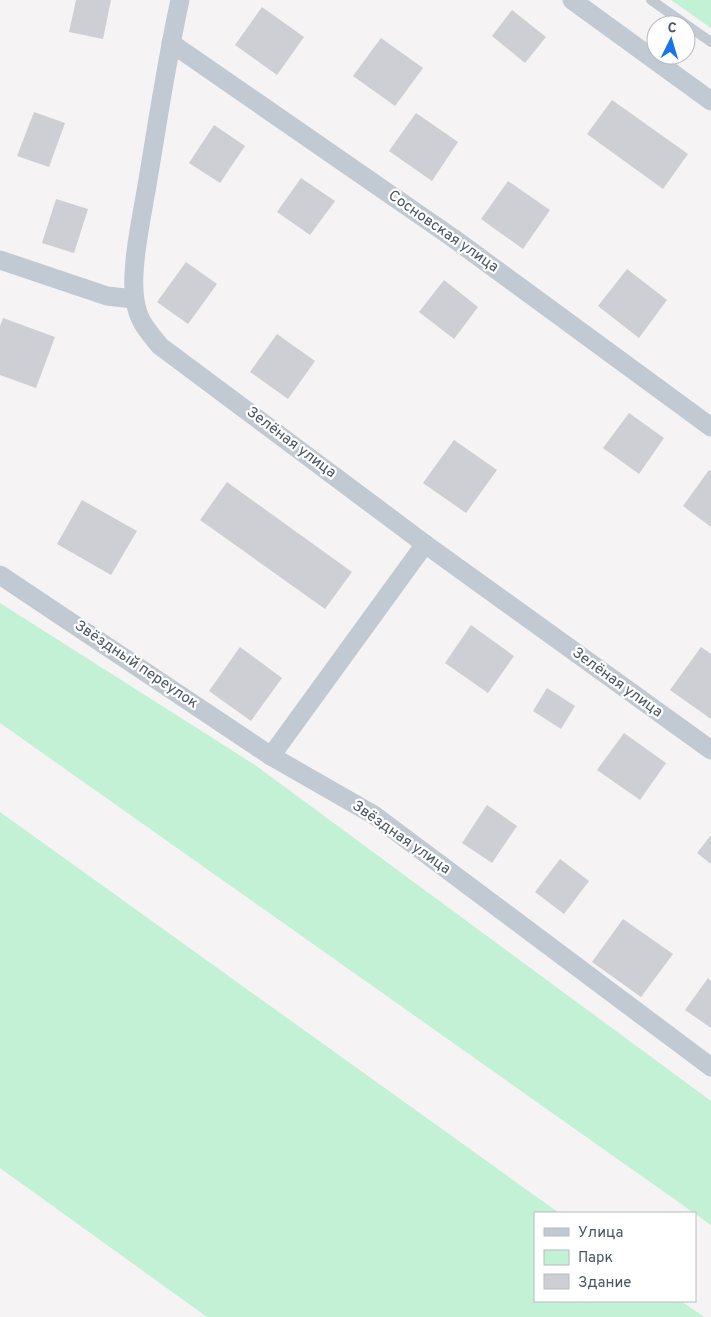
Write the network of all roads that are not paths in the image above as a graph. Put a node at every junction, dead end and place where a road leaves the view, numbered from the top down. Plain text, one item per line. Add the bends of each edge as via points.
1 (180, 0) edge
2 (572, 0) edge
3 (651, 0) edge
4 (711, 42) edge
5 (171, 43) junction
6 (711, 101) edge
7 (0, 260) edge
8 (134, 299) junction
9 (711, 427) edge
10 (425, 544) junction
11 (0, 575) edge
12 (711, 750) edge
13 (271, 756) junction
14 (711, 1067) edge

1 - 5 street, Зелёная улица
2 - 6 street
3 - 4 lane
5 - 8 street, Зелёная улица via 140,226
5 - 9 street, Сосновская улица via 453,238
7 - 8 street via 107,296
8 - 10 street, Зелёная улица via 141,323 160,346
10 - 12 street, Зелёная улица
10 - 13 street
11 - 13 street, Звёздный переулок
13 - 14 street, Звёздная улица via 374,815

